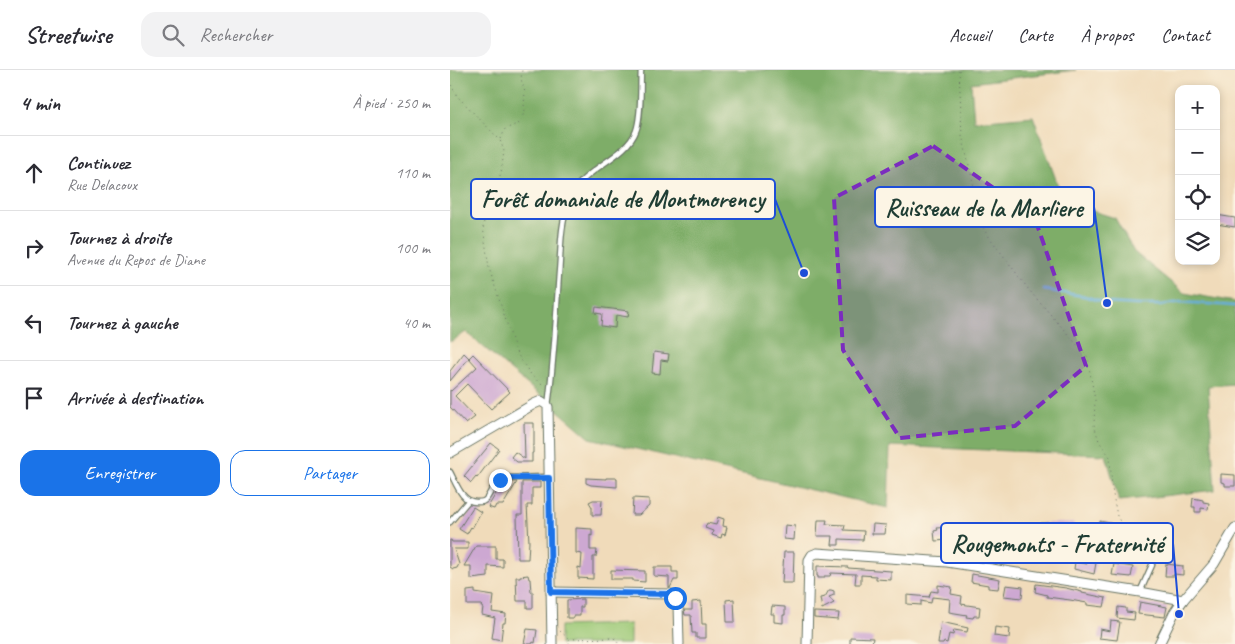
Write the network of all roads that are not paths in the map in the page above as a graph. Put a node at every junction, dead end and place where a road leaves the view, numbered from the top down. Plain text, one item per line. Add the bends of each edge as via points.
1 (641, 70) edge
2 (550, 391) junction
3 (538, 402) junction
4 (548, 407) junction
5 (450, 453) edge
6 (450, 472) edge
7 (549, 478) junction
8 (468, 501) junction
9 (450, 522) edge
10 (1235, 528) edge
11 (1152, 565) road end
12 (551, 592) junction
13 (1140, 592) junction
14 (1183, 600) junction
15 (552, 644) edge
16 (679, 644) edge
17 (807, 644) edge
18 (1159, 644) edge

1 - 2 lane via 638,122 633,138 579,183 567,206 562,232
2 - 3 lane
2 - 4 lane
3 - 4 street via 544,402
3 - 5 street
4 - 7 street
6 - 8 lane
7 - 8 lane via 505,478 497,482 485,500
7 - 12 street
8 - 9 lane
10 - 14 street via 1214,564
11 - 13 lane
12 - 15 street
12 - 16 street via 670,594 678,604
13 - 14 street
13 - 17 street via 947,562 817,553 809,560
14 - 18 street

